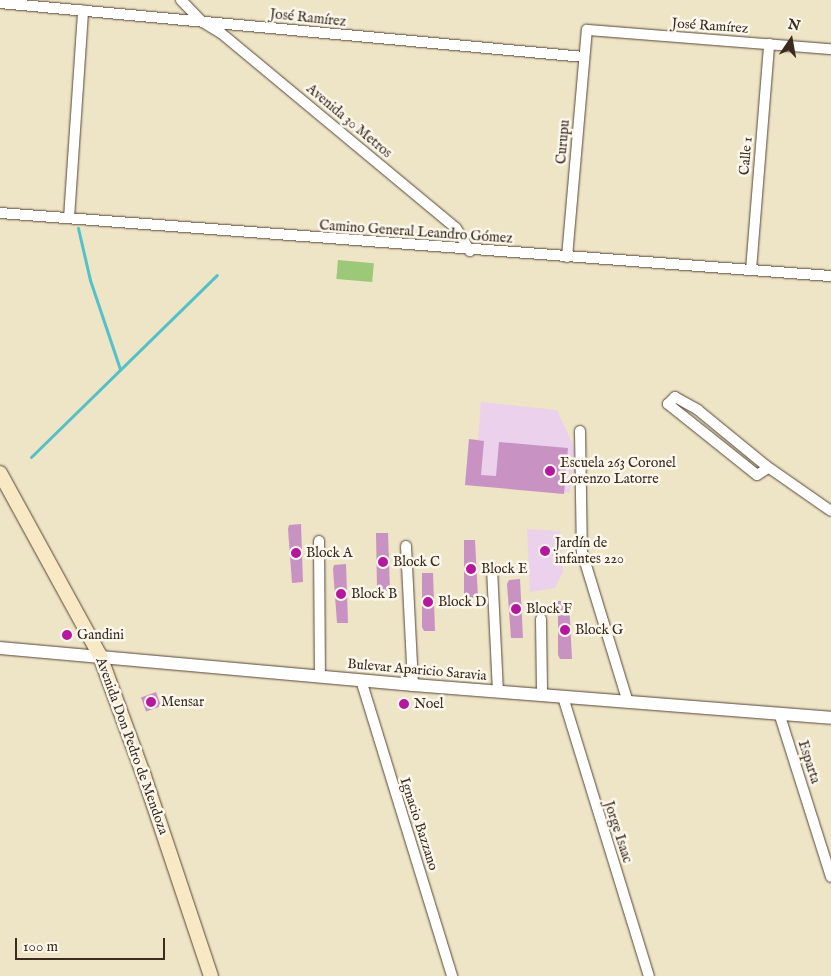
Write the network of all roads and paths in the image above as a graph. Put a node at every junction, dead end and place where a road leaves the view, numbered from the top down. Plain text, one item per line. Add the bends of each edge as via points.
1 (181, 0) edge
2 (0, 3) edge
3 (83, 10) junction
4 (201, 21) junction
5 (587, 30) joint
6 (769, 44) junction
7 (831, 49) edge
8 (584, 57) junction
9 (0, 213) edge
10 (69, 218) junction
11 (470, 251) junction
12 (567, 257) junction
13 (751, 270) junction
14 (831, 276) edge
15 (580, 431) dead end
16 (768, 468) junction
17 (0, 473) edge
18 (831, 512) edge
19 (319, 541) dead end
20 (406, 546) dead end
21 (492, 569) dead end
22 (541, 619) dead end
23 (0, 648) edge
24 (100, 656) junction
25 (320, 676) junction
26 (361, 680) junction
27 (412, 685) junction
28 (498, 692) junction
29 (542, 695) junction
30 (563, 697) junction
31 (628, 702) junction
32 (779, 713) junction
33 (831, 718) edge
34 (831, 877) edge
35 (211, 976) edge
36 (452, 976) edge
37 (650, 976) edge

1 - 4 street
2 - 3 street, José Ramírez
3 - 4 street, José Ramírez
3 - 10 street
4 - 8 street, José Ramírez
4 - 11 street, Avenida 30 Metros via 220,33 456,228
5 - 6 street, José Ramírez
5 - 8 street, Curupu
6 - 7 street, José Ramírez
6 - 13 street, Calle 1
8 - 12 street, Curupu
9 - 10 street, Camino General Leandro Gómez
10 - 11 street, Camino General Leandro Gómez
11 - 12 street, Camino General Leandro Gómez
12 - 13 street, Camino General Leandro Gómez
13 - 14 street, Camino General Leandro Gómez
15 - 31 street via 582,552
16 - 16 street via 698,410 675,397 668,404 757,475
16 - 18 street
17 - 24 main road, Avenida Don Pedro de Mendoza
19 - 25 street
20 - 27 street
21 - 28 street
22 - 29 street
23 - 24 street, Bulevar Aparicio Saravia
24 - 25 street, Bulevar Aparicio Saravia
24 - 35 main road, Avenida Don Pedro de Mendoza
25 - 26 street, Bulevar Aparicio Saravia
26 - 27 street, Bulevar Aparicio Saravia
26 - 36 street, Ignacio Bazzano
27 - 28 street, Bulevar Aparicio Saravia
28 - 29 street, Bulevar Aparicio Saravia
29 - 30 street, Bulevar Aparicio Saravia
30 - 31 street, Bulevar Aparicio Saravia
30 - 37 street, Jorge Isaac
31 - 32 street, Bulevar Aparicio Saravia
32 - 33 street, Bulevar Aparicio Saravia
32 - 34 street, Esparta

